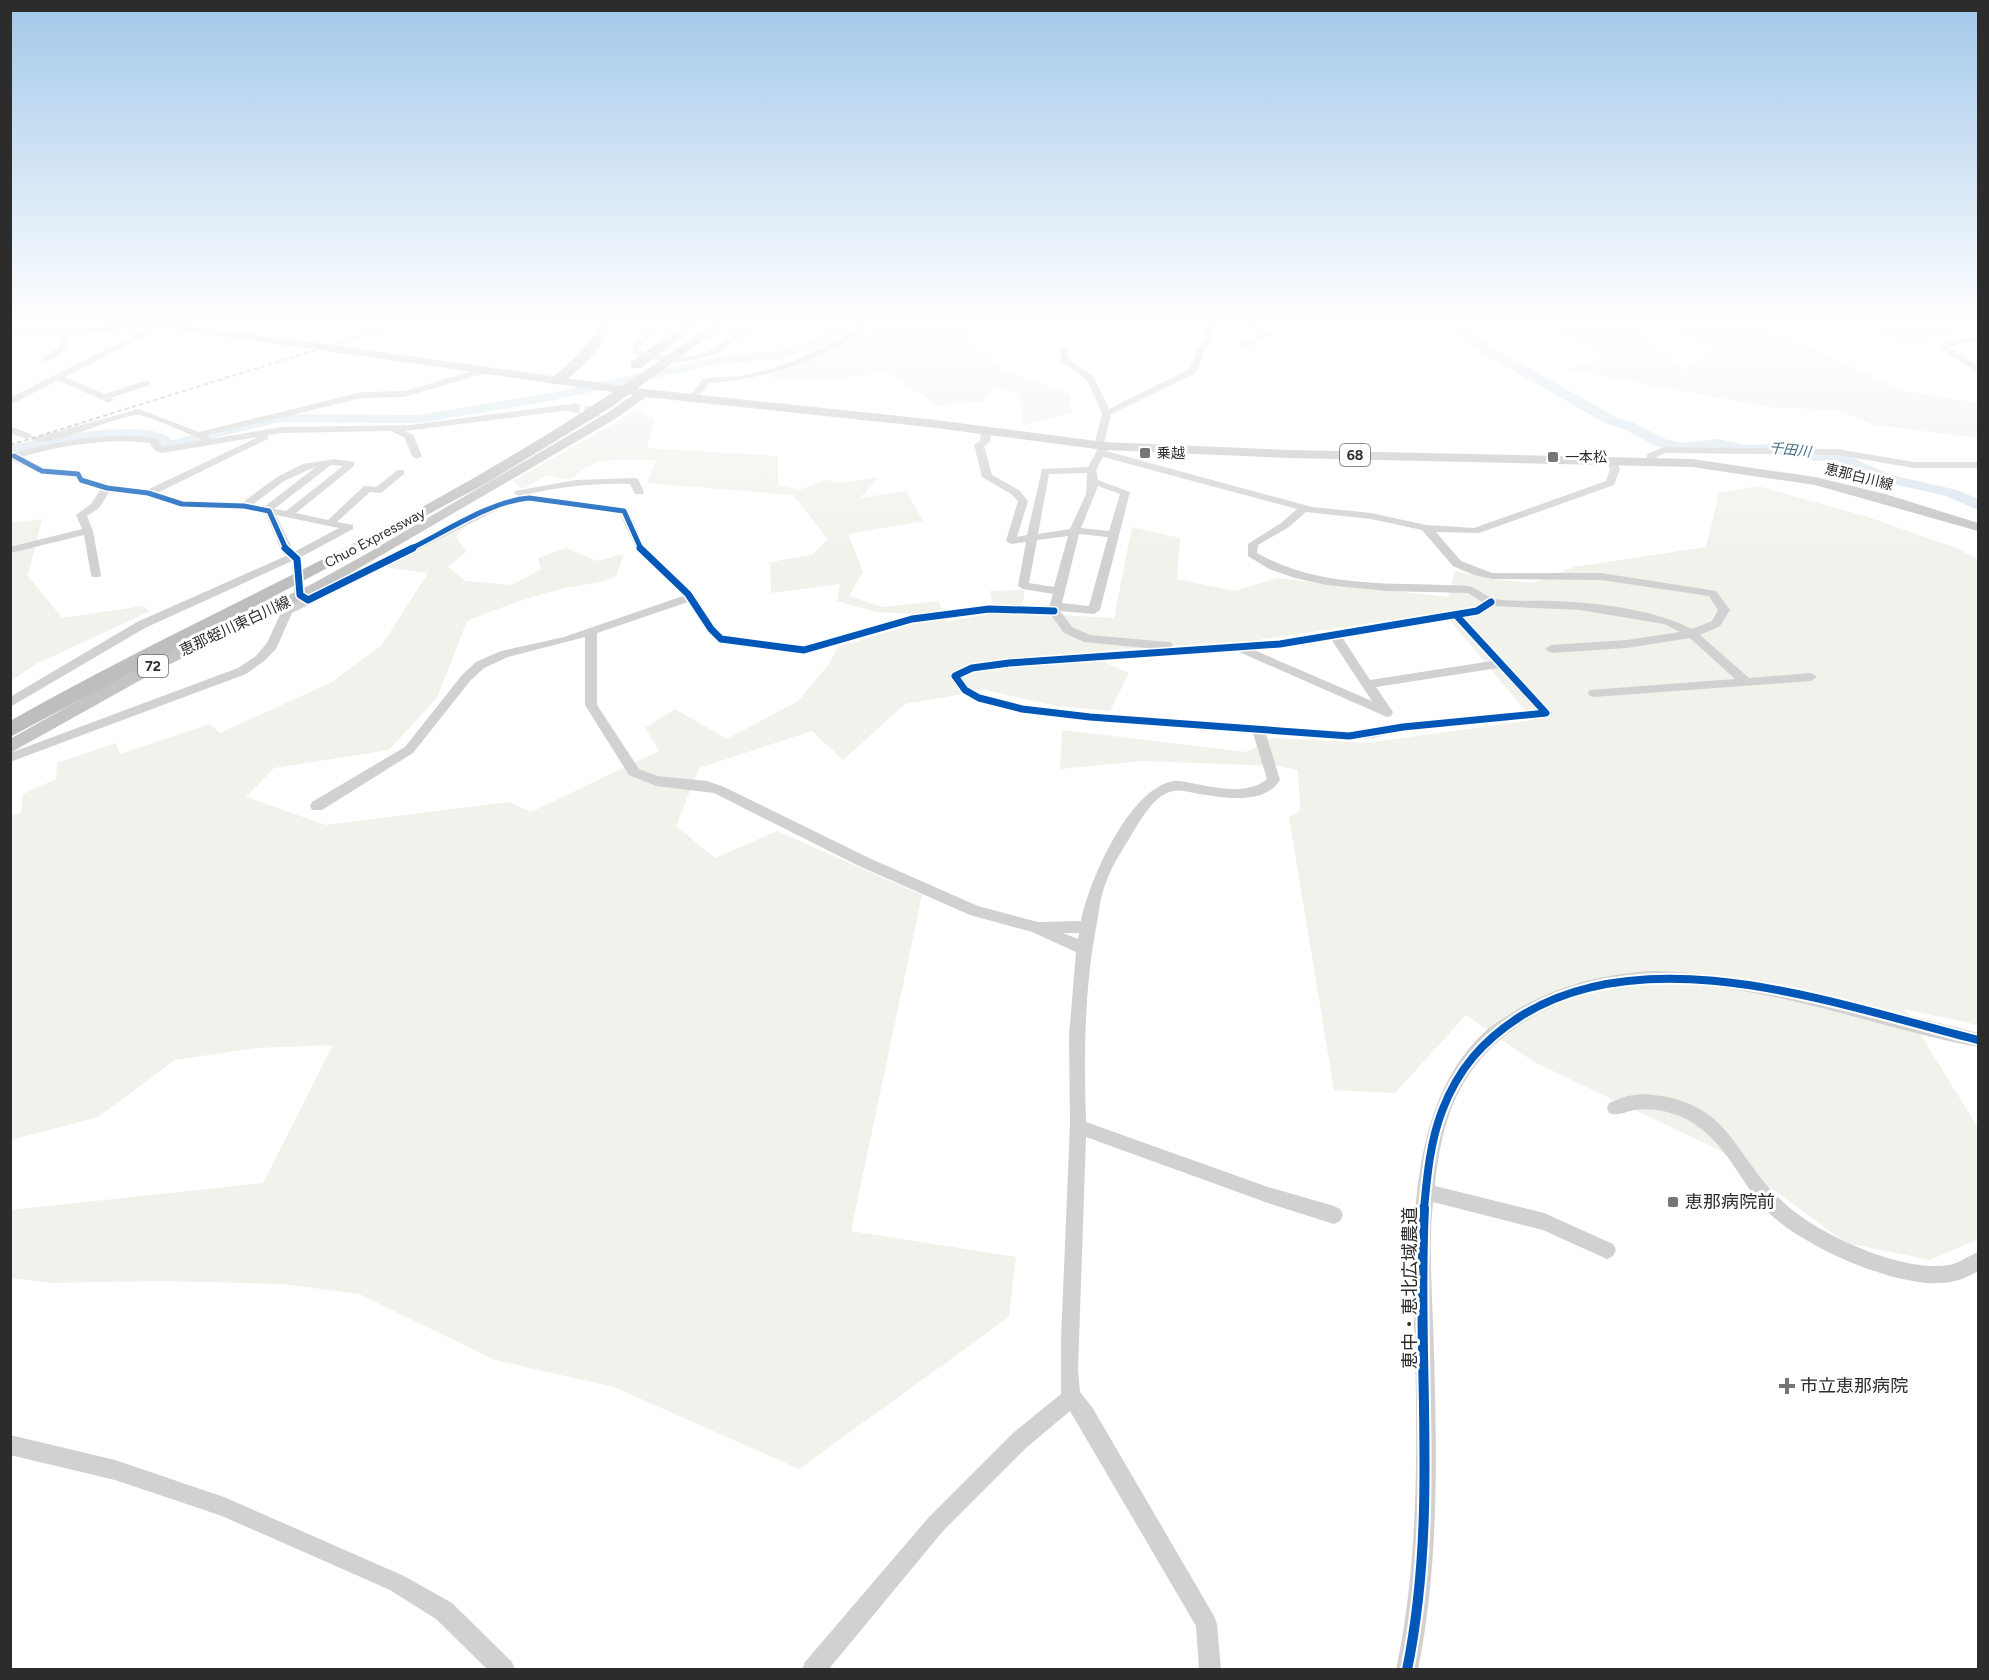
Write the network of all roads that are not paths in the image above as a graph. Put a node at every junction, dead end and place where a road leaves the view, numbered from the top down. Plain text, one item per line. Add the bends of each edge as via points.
1 (344, 399) edge
2 (596, 399) tunnel mouth
3 (608, 399) edge
4 (608, 399) edge
5 (706, 399) edge
6 (1101, 399) edge
7 (1135, 399) edge
8 (599, 401) junction
9 (569, 413) junction
10 (1107, 413) junction
11 (389, 428) junction
12 (10, 429) edge
13 (281, 430) junction
14 (986, 430) junction
15 (200, 434) junction
16 (211, 440) junction
17 (37, 441) junction
18 (1102, 448) junction
19 (12, 456) edge
20 (417, 456) dead end
21 (1611, 460) junction
22 (1649, 461) junction
23 (329, 462) junction
24 (1978, 465) edge
25 (1091, 470) junction
26 (400, 472) dead end
27 (1094, 482) junction
28 (107, 488) junction
29 (639, 492) dead end
30 (148, 493) junction
31 (516, 499) junction
32 (244, 506) junction
33 (1304, 508) junction
34 (268, 510) junction
35 (290, 513) junction
36 (331, 522) junction
37 (1978, 527) edge
38 (1426, 528) junction
39 (88, 531) junction
40 (1074, 531) junction
41 (1114, 535) junction
42 (1032, 539) junction
43 (10, 550) edge
44 (296, 558) junction
45 (96, 575) dead end
46 (1059, 591) junction
47 (303, 596) junction
48 (691, 597) junction
49 (1491, 602) junction
50 (1055, 608) junction
51 (1456, 615) junction
52 (591, 632) junction
53 (1334, 635) junction
54 (1694, 635) junction
55 (1240, 648) junction
56 (1191, 649) junction
57 (1551, 649) dead end
58 (1501, 664) junction
59 (1811, 677) dead end
60 (1745, 681) junction
61 (1368, 684) junction
62 (1594, 693) dead end
63 (10, 703) edge
64 (1387, 712) junction
65 (10, 719) edge
66 (1393, 729) junction
67 (10, 730) edge
68 (1258, 730) junction
69 (10, 747) edge
70 (10, 758) edge
71 (317, 806) dead end
72 (1035, 927) junction
73 (1089, 927) junction
74 (1085, 949) junction
75 (1978, 1040) edge
76 (1615, 1108) dead end
77 (1079, 1127) junction
78 (1425, 1192) junction
79 (1334, 1215) dead end
80 (1607, 1250) dead end
81 (1978, 1260) edge
82 (1072, 1397) junction
83 (10, 1445) edge
84 (504, 1670) edge
85 (813, 1670) edge
86 (1210, 1670) edge
87 (1407, 1670) edge

1 - 15 street
2 - 8 main road, 恵那白川線 / 68
3 - 8 main road, 恵那蛭川東白川線 / 72
4 - 8 main road, 恵那白川線 / 68
5 - 14 main road, 恵那白川線 / 68
6 - 10 street
7 - 10 street
8 - 9 highway, Chuo Expressway
8 - 47 main road, 恵那蛭川東白川線 / 72 via 366,560
8 - 67 highway, Chuo Expressway via 396,528 147,654
9 - 11 street
9 - 65 highway, Chuo Expressway via 416,508 128,654
10 - 18 street
11 - 13 street
11 - 20 street via 408,435
12 - 17 street
13 - 16 street
13 - 30 street
14 - 18 main road, 恵那白川線 / 68
14 - 42 street via 985,442 979,445 987,477 1015,492 1023,501 1011,541
15 - 16 street
15 - 17 street via 139,412
16 - 17 street via 162,450 154,441 140,438
17 - 19 street
18 - 21 main road, 恵那白川線 / 68
18 - 25 street
18 - 33 street
19 - 28 street via 42,471 72,472 81,480
21 - 22 main road, 恵那白川線 / 68
21 - 38 street via 1615,469 1610,483 1571,498 1474,531
22 - 24 street via 1650,456 1664,450 1800,451 1837,452 1914,465
22 - 37 main road, 恵那白川線 / 68 via 1795,477 1881,497
23 - 32 street via 287,473
23 - 34 street
23 - 35 street via 351,464
25 - 27 street
25 - 42 street via 1045,471
26 - 36 street via 377,491 368,488
27 - 40 street
27 - 41 street via 1125,492
28 - 30 street
28 - 39 street via 95,506 81,515
29 - 31 street via 634,482 598,482 520,493
30 - 32 street via 182,504
31 - 47 street
31 - 48 street via 619,508 645,554
32 - 34 street
33 - 38 street
33 - 49 street via 1253,544 1252,554 1268,566 1292,574 1327,581 1470,590
34 - 35 street
34 - 44 street via 287,552
35 - 36 street
36 - 44 street via 349,527
38 - 54 street via 1452,562 1475,572 1520,578 1584,575 1712,592 1721,599 1722,613 1712,627
39 - 43 street
39 - 45 street
40 - 41 street
40 - 42 street
40 - 46 street
41 - 50 street via 1094,610
42 - 46 street via 1023,586
44 - 47 street
44 - 63 street via 141,626
46 - 50 street
47 - 69 main road, 恵那蛭川東白川線 / 72 via 158,663
47 - 70 street via 287,610 274,645 262,659 242,671
48 - 50 street via 721,639 799,650 912,619 989,609
48 - 52 street
49 - 51 street via 1477,611
49 - 54 street via 1622,612 1667,621
50 - 56 street via 1068,630 1088,639
51 - 53 street
51 - 58 street
52 - 71 street via 505,654 480,665 409,750
52 - 72 street via 591,705 634,772 656,781 719,790 864,862 965,906
53 - 55 street
53 - 61 street
54 - 57 street
54 - 60 street
55 - 56 street
55 - 64 street
56 - 68 street via 1009,663 972,668 955,676 965,690 979,698 1022,709
58 - 61 street
58 - 66 street via 1546,713
59 - 60 street
60 - 62 street
61 - 64 street
64 - 66 street
66 - 68 street via 1349,736
68 - 73 street via 1273,772 1274,780 1269,787 1254,793 1176,785 1163,788 1139,812 1112,857 1097,888
72 - 73 street
72 - 74 street
73 - 74 street
74 - 77 street via 1076,1083
75 - 78 street, 恵中・恵北広域農道 via 1718,981 1636,979 1585,987 1523,1012 1493,1034 1465,1064 1452,1084 1434,1133
76 - 81 street via 1634,1100 1671,1106 1705,1120 1792,1221 1850,1255 1926,1275 1968,1269
77 - 79 street
77 - 82 street via 1073,1214 1069,1370
78 - 80 street via 1544,1222
78 - 87 street, 恵中・恵北広域農道 via 1422,1239 1426,1536 1422,1593
82 - 85 street via 1020,1440 936,1524
82 - 86 street via 1206,1624
83 - 84 street via 115,1470 224,1507 397,1583 444,1611

